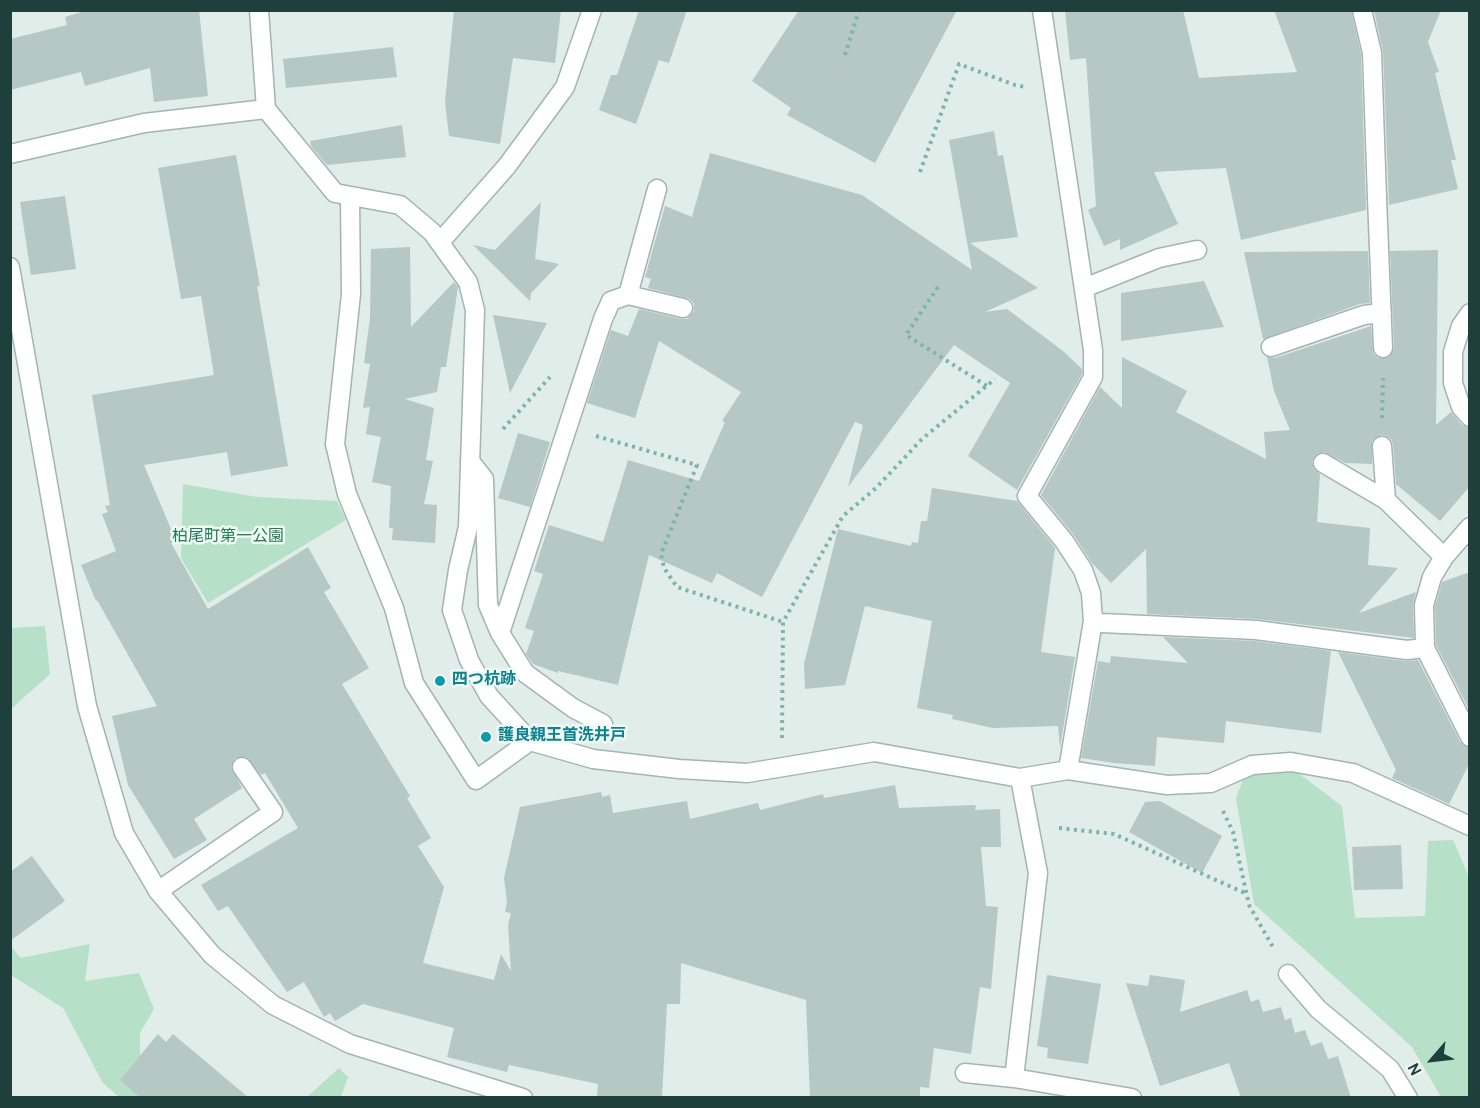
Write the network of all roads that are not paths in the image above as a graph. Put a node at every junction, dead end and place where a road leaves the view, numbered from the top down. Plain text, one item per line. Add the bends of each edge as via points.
1 (259, 10) edge
2 (592, 10) edge
3 (1042, 10) edge
4 (1362, 10) edge
5 (266, 109) junction
6 (10, 154) edge
7 (657, 189) dead end
8 (350, 196) junction
9 (440, 242) junction
10 (1197, 250) dead end
11 (10, 267) edge
12 (1084, 288) junction
13 (628, 295) junction
14 (683, 308) dead end
15 (1382, 313) junction
16 (1470, 313) edge
17 (16, 330) edge
18 (1271, 347) dead end
19 (1383, 348) dead end
20 (1470, 417) edge
21 (1382, 446) dead end
22 (470, 461) junction
23 (1323, 463) dead end
24 (1386, 500) junction
25 (1470, 527) edge
26 (1444, 557) junction
27 (1093, 621) junction
28 (500, 633) junction
29 (1425, 648) junction
30 (603, 724) dead end
31 (1470, 737) edge
32 (530, 741) junction
33 (242, 767) dead end
34 (1068, 770) junction
35 (1020, 778) junction
36 (1470, 826) edge
37 (158, 891) junction
38 (1288, 974) road end
39 (965, 1073) dead end
40 (1014, 1078) junction
41 (523, 1098) edge
42 (1132, 1098) edge
43 (1408, 1098) edge

1 - 5 street
2 - 9 street via 565,87 507,166
3 - 12 street
4 - 15 street via 1372,53
5 - 6 street via 144,123
5 - 8 street via 335,193
7 - 13 street
8 - 9 street via 400,205
8 - 32 street via 351,294 335,444 347,494 394,608 414,683 476,780
9 - 22 street via 468,282 475,310
10 - 12 street via 1159,258
11 - 17 street
12 - 27 street via 1094,351 1093,377 1027,496 1083,570 1091,593
13 - 14 street
13 - 28 street via 611,301 607,310
15 - 18 street via 1364,315
15 - 19 street
16 - 20 street via 1461,326 1453,352 1453,383 1461,407
17 - 37 street via 87,706 124,833
21 - 24 street
22 - 28 street via 484,479 488,605
22 - 32 street via 468,527 452,610 469,660 489,696
23 - 24 street
24 - 26 street
25 - 26 street
26 - 29 street via 1432,577 1424,605
27 - 29 street via 1256,630 1407,650
27 - 34 street
28 - 30 street via 525,673 573,708
29 - 31 street
32 - 35 street via 593,759 680,770 747,773 781,761 874,752
33 - 37 street via 273,812
34 - 35 street
34 - 36 street via 1167,785 1210,783 1252,765 1291,762 1353,773
35 - 40 street via 1038,873
37 - 41 street via 212,955 273,1005 350,1044
38 - 43 street via 1318,1009 1390,1069
39 - 40 street
40 - 42 street

